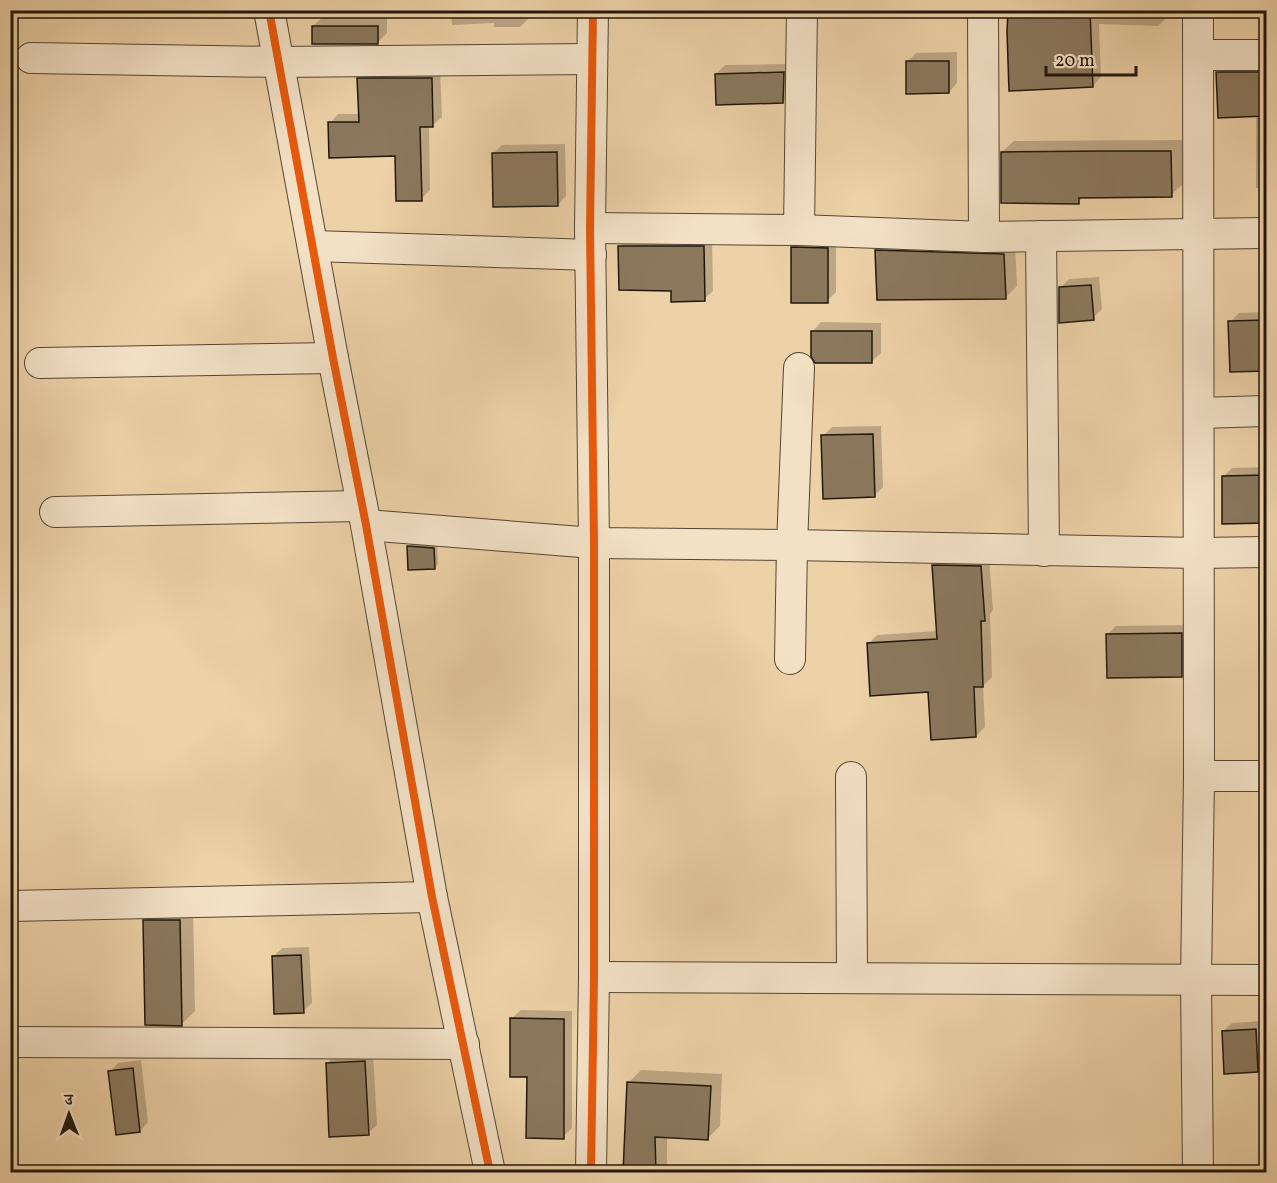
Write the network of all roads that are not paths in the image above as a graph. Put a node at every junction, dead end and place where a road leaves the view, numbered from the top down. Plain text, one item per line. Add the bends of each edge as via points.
1 (269, 10) edge
2 (593, 10) edge
3 (802, 10) edge
4 (983, 10) edge
5 (1198, 10) edge
6 (1199, 55) junction
7 (1266, 55) edge
8 (31, 58) dead end
9 (592, 59) junction
10 (279, 62) junction
11 (799, 230) junction
12 (1266, 233) edge
13 (1199, 235) junction
14 (1041, 236) junction
15 (984, 237) junction
16 (591, 242) junction
17 (314, 246) junction
18 (333, 358) junction
19 (40, 363) dead end
20 (799, 368) dead end
21 (1266, 411) edge
22 (1198, 413) junction
23 (55, 512) dead end
24 (364, 516) junction
25 (594, 543) junction
26 (792, 544) junction
27 (1044, 551) junction
28 (1266, 552) edge
29 (1198, 553) junction
30 (790, 659) dead end
31 (1199, 776) junction
32 (1266, 776) edge
33 (851, 777) dead end
34 (432, 897) junction
35 (10, 906) edge
36 (594, 977) junction
37 (852, 978) junction
38 (1196, 980) junction
39 (1266, 980) edge
40 (10, 1042) edge
41 (464, 1044) junction
42 (490, 1173) edge
43 (591, 1173) edge
44 (1198, 1173) edge

1 - 10 street
2 - 9 street
3 - 11 street
4 - 15 street
5 - 6 street
6 - 7 street
6 - 13 street
8 - 10 street
9 - 10 street
9 - 16 street
10 - 17 street
11 - 15 street
11 - 16 street
12 - 13 street
13 - 14 street
13 - 22 street
14 - 15 street
14 - 27 street
16 - 17 street
16 - 25 street
17 - 18 street
18 - 19 street
18 - 24 street
20 - 26 street
21 - 22 street
22 - 29 street
23 - 24 street
24 - 25 street
24 - 34 street
25 - 26 street
25 - 36 street
26 - 27 street
26 - 30 street
27 - 29 street
28 - 29 street
29 - 31 street
31 - 32 street
31 - 38 street
33 - 37 street
34 - 35 street
34 - 41 street
36 - 37 street
36 - 43 street
37 - 38 street
38 - 39 street
38 - 44 street
40 - 41 street
41 - 42 street

